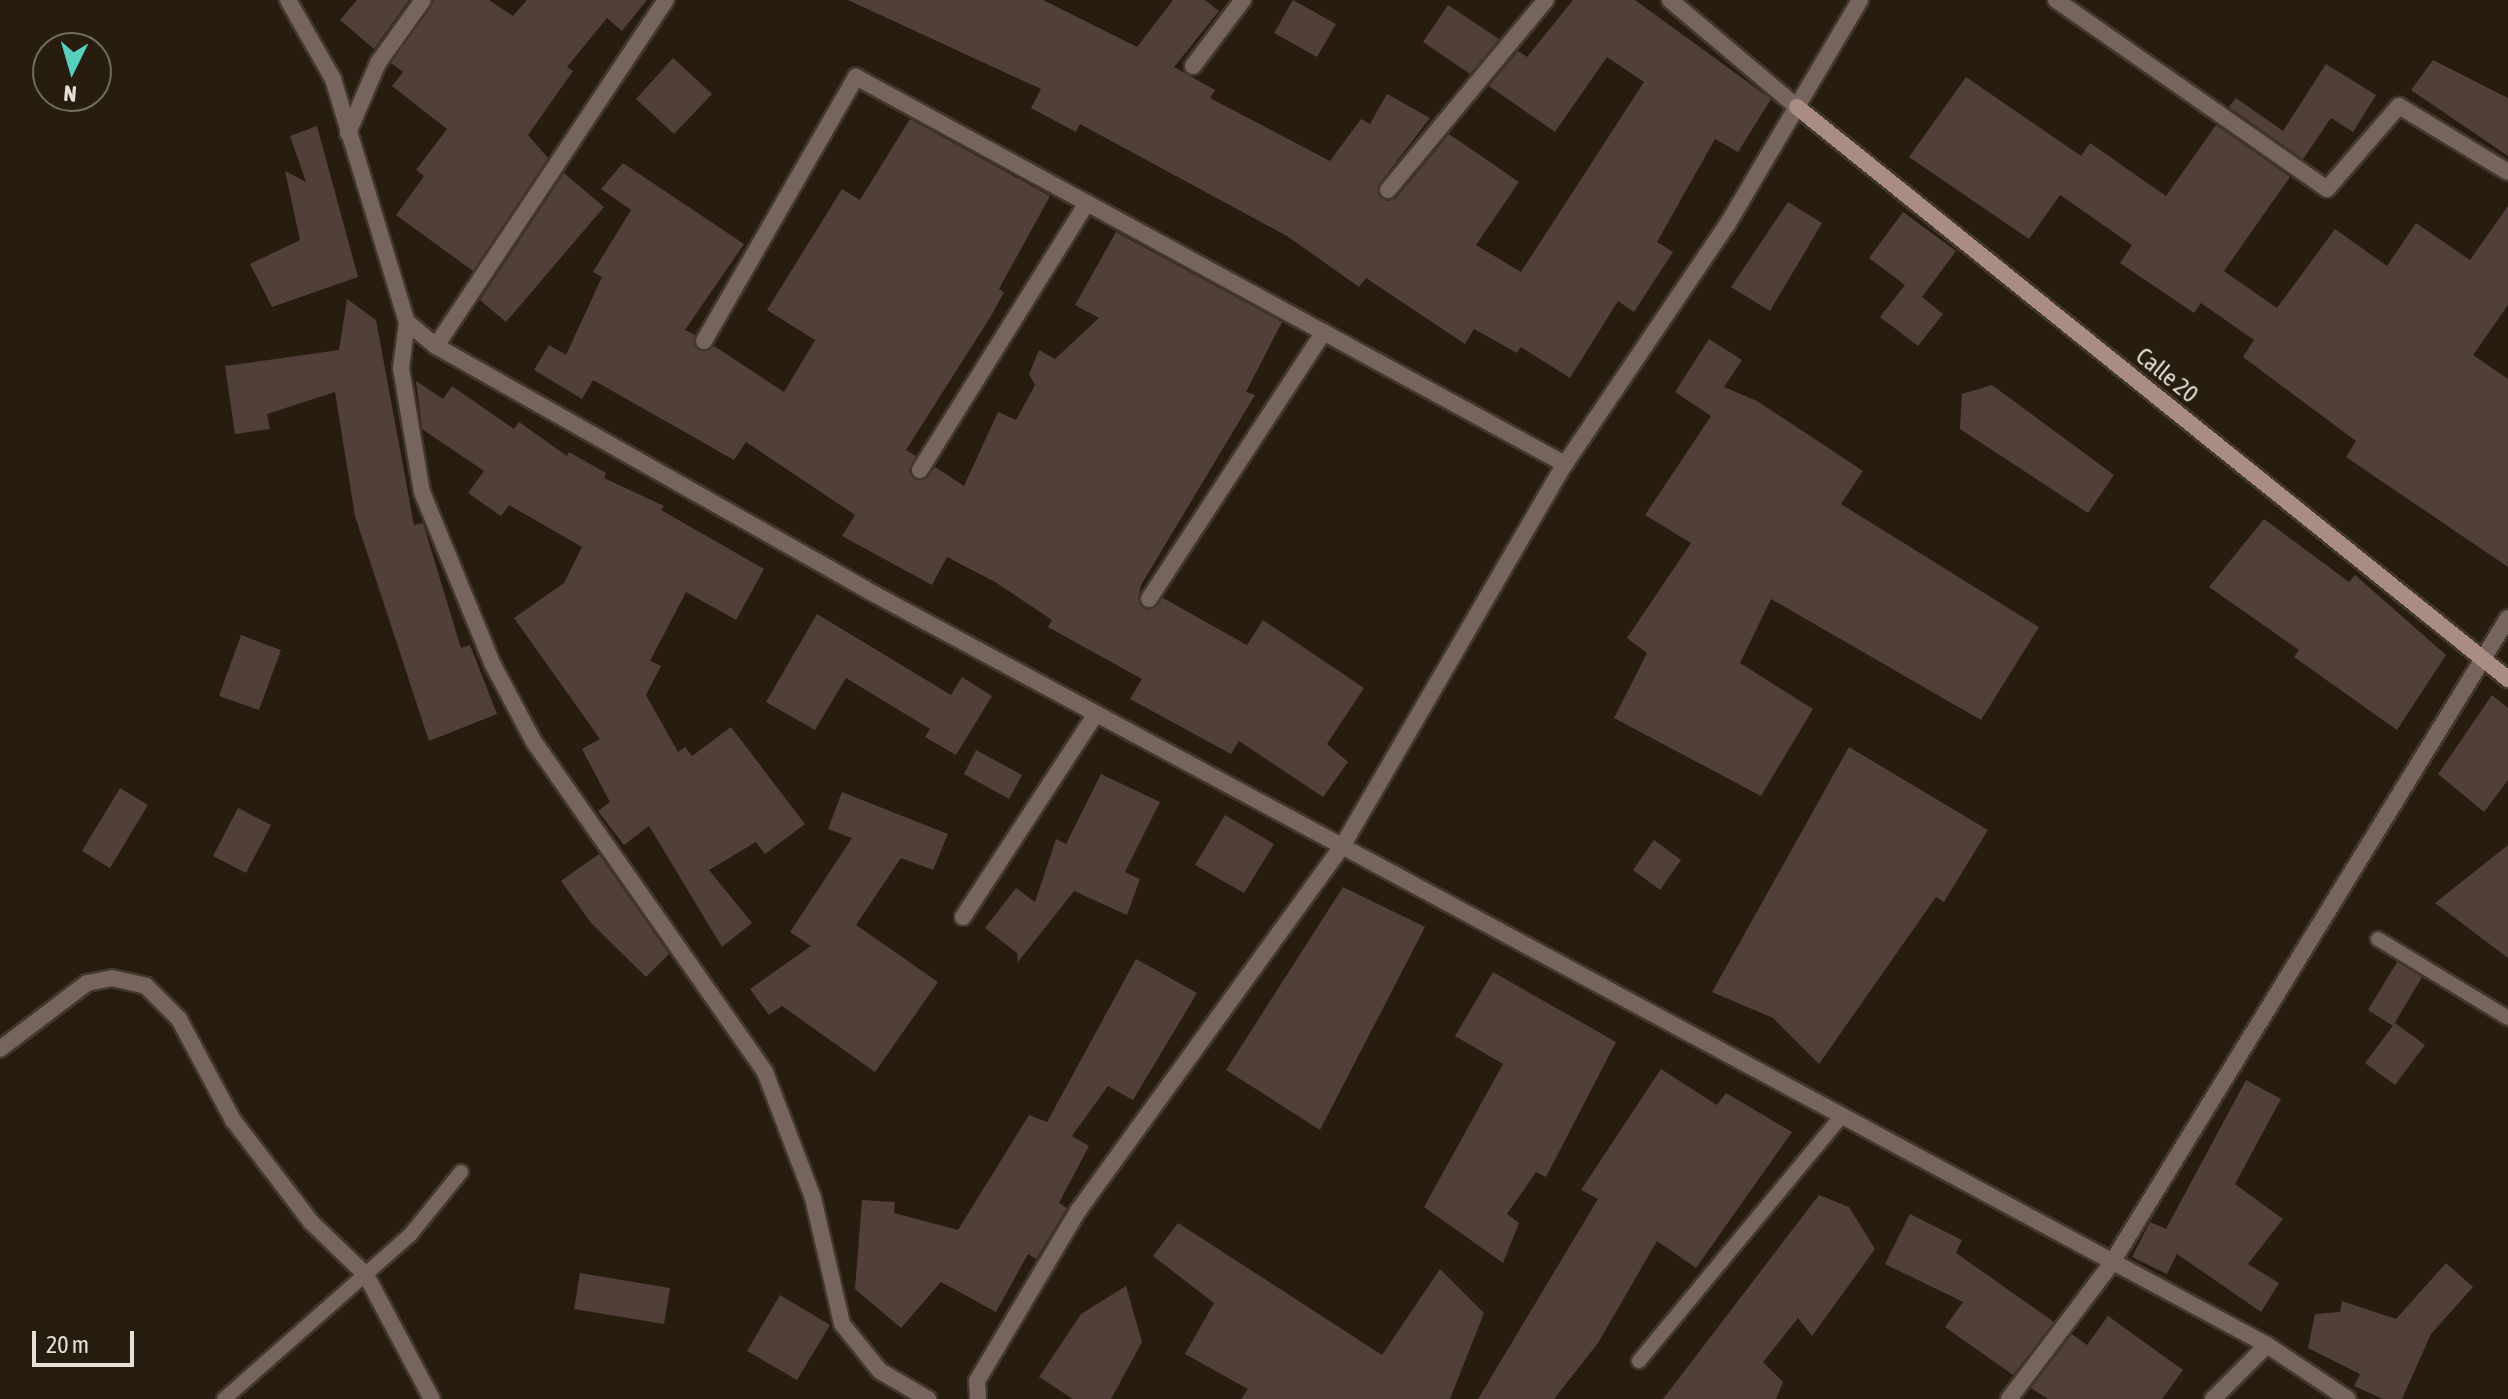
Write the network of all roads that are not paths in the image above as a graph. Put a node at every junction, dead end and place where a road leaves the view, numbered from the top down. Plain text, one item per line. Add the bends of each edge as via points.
1 (288, 0) edge
2 (423, 0) edge
3 (666, 0) edge
4 (1243, 0) edge
5 (1546, 0) edge
6 (1670, 0) edge
7 (1860, 0) edge
8 (2056, 0) edge
9 (1193, 66) dead end
10 (1797, 107) junction
11 (348, 133) junction
12 (2508, 172) edge
13 (1388, 190) dead end
14 (1087, 203) junction
15 (407, 322) junction
16 (1324, 332) junction
17 (704, 341) dead end
18 (436, 346) junction
19 (1565, 464) junction
20 (920, 470) dead end
21 (1149, 599) dead end
22 (2508, 618) edge
23 (2481, 657) junction
24 (2508, 679) edge
25 (1096, 714) junction
26 (1344, 843) junction
27 (963, 917) dead end
28 (2378, 939) dead end
29 (2508, 1018) edge
30 (0, 1049) edge
31 (1842, 1116) junction
32 (461, 1172) dead end
33 (2111, 1264) junction
34 (366, 1275) junction
35 (2267, 1345) junction
36 (1639, 1361) dead end
37 (224, 1399) edge
38 (432, 1399) edge
39 (928, 1399) edge
40 (978, 1399) edge
41 (2009, 1399) edge
42 (2213, 1399) edge
43 (2348, 1399) edge

1 - 11 street via 333,79
2 - 11 street via 378,63
3 - 18 street
4 - 9 street
5 - 13 street
6 - 10 street
7 - 10 street
8 - 12 street via 2327,189 2399,106
10 - 19 street via 1727,225
10 - 23 main road, Calle 20
11 - 15 street
14 - 16 street
14 - 17 street via 856,77
14 - 20 street
15 - 18 street
15 - 39 street via 401,368 422,492 492,663 534,742 765,1072 813,1198 842,1324 880,1371
16 - 19 street
16 - 21 street
18 - 25 street
19 - 26 street
22 - 23 street
23 - 24 main road, Calle 20
23 - 33 street
25 - 26 street
25 - 27 street
26 - 31 street
26 - 40 street via 1078,1211 977,1381
28 - 29 lane
30 - 34 street via 87,983 112,978 146,986 179,1019 233,1120 311,1222
31 - 33 street
31 - 36 lane
32 - 34 lane via 436,1208
33 - 35 street
33 - 41 street
34 - 37 lane
34 - 38 street
35 - 42 street
35 - 43 street

